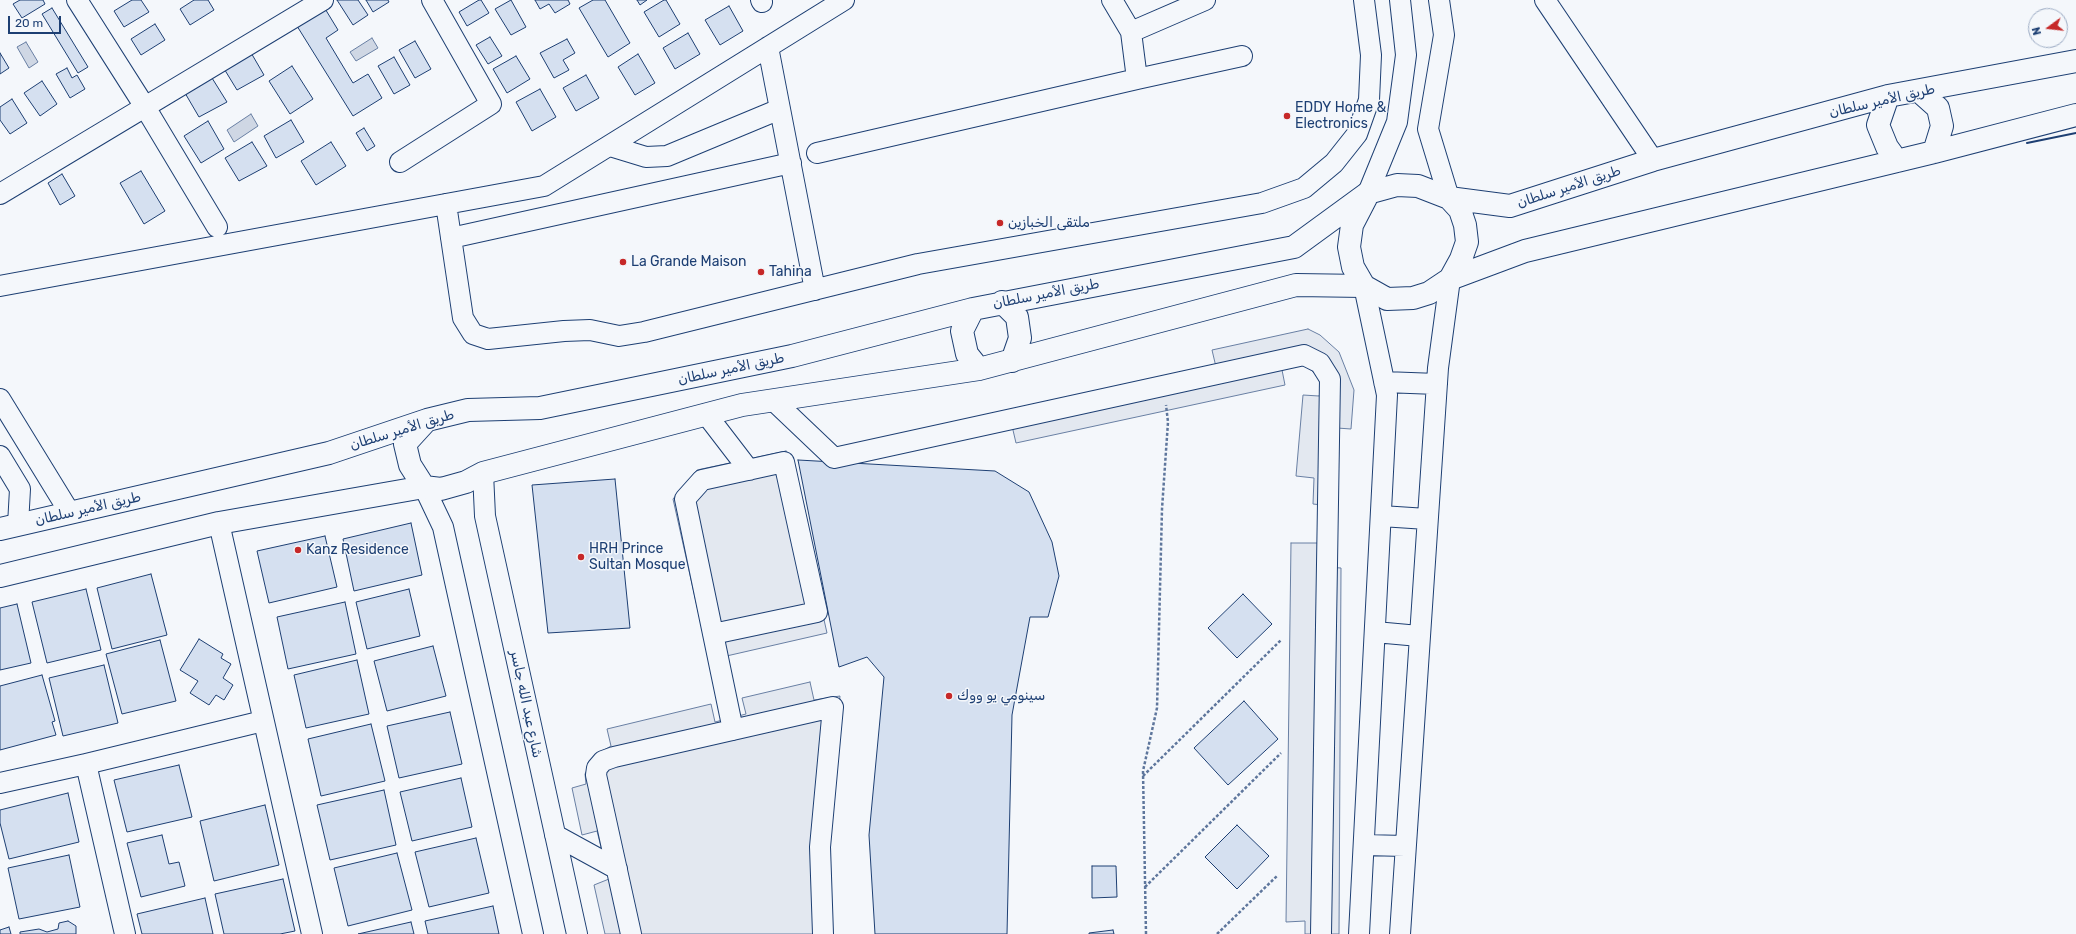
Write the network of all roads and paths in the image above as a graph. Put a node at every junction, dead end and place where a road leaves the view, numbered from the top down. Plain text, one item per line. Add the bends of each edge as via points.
1 (77, 0) edge
2 (322, 0) edge
3 (432, 0) edge
4 (844, 0) edge
5 (1112, 0) edge
6 (1205, 0) edge
7 (1364, 0) edge
8 (1400, 0) edge
9 (1438, 0) edge
10 (1544, 0) edge
11 (1131, 32) junction
12 (768, 47) junction
13 (1242, 56) dead end
14 (2076, 61) edge
15 (1138, 79) junction
16 (1919, 91) junction
17 (1888, 96) junction
18 (145, 107) junction
19 (780, 109) junction
20 (2076, 115) edge
21 (610, 146) junction
22 (1934, 152) junction
23 (817, 153) dead end
24 (1653, 160) junction
25 (1897, 161) junction
26 (400, 162) dead end
27 (791, 163) junction
28 (1368, 193) junction
29 (0, 194) edge
30 (1449, 198) junction
31 (446, 204) junction
32 (217, 226) dead end
33 (451, 238) junction
34 (1450, 279) junction
35 (0, 286) edge
36 (1364, 286) junction
37 (815, 290) junction
38 (1002, 302) junction
39 (972, 309) junction
40 (1012, 361) junction
41 (979, 369) junction
42 (1384, 382) junction
43 (1436, 384) junction
44 (1163, 386) junction
45 (0, 400) edge
46 (773, 400) junction
47 (706, 414) junction
48 (427, 420) junction
49 (0, 456) edge
50 (749, 470) junction
51 (483, 473) junction
52 (424, 487) junction
53 (70, 513) junction
54 (1381, 516) junction
55 (1427, 519) junction
56 (219, 523) junction
57 (9, 527) edge
58 (0, 576) edge
59 (1375, 632) junction
60 (713, 634) junction
61 (1419, 636) junction
62 (1281, 640) dead end
63 (264, 721) junction
64 (733, 730) junction
65 (1281, 753) dead end
66 (86, 764) junction
67 (1143, 776) junction
68 (0, 783) edge
69 (555, 835) junction
70 (1364, 845) junction
71 (1405, 846) junction
72 (617, 869) junction
73 (1278, 875) dead end
74 (1144, 887) junction
75 (124, 934) edge
76 (312, 934) edge
77 (533, 934) edge
78 (576, 934) edge
79 (631, 934) edge
80 (823, 934) edge
81 (1146, 934) edge
82 (1217, 934) edge
83 (1321, 934) edge
84 (1359, 934) edge
85 (1400, 934) edge

1 - 18 street
2 - 18 street
3 - 26 street via 490,104
4 - 12 street
5 - 11 street
6 - 11 street
7 - 37 street via 1371,55 1369,100 1357,134 1334,163 1304,188 1262,203 918,264
8 - 28 street via 1406,55 1398,122
9 - 30 street via 1444,35 1428,129
10 - 24 street
11 - 15 street
12 - 19 street
12 - 21 street
13 - 15 street
14 - 16 main road, طريق الأمير سلطان
15 - 23 street
16 - 17 main road, طريق الأمير سلطان
16 - 22 main road via 1938,108 1942,126
17 - 24 main road, طريق الأمير سلطان
17 - 25 main road via 1878,125 1887,147
18 - 29 street
18 - 32 street
19 - 21 street via 667,156 646,157
19 - 27 street
20 - 22 main road
21 - 31 street via 544,186
22 - 25 main road
24 - 30 main road, طريق الأمير سلطان via 1510,206
25 - 34 main road via 1525,251
27 - 33 street
27 - 37 street
28 - 30 main road, طريق الأمير سلطان via 1397,185 1418,186
28 - 36 main road via 1352,225 1349,248 1353,267
28 - 38 main road, طريق الأمير سلطان via 1294,247
30 - 34 main road via 1460,210 1467,242
31 - 33 street
31 - 35 street
33 - 37 street via 463,318 473,334 488,339 590,330 619,336
34 - 36 main road via 1429,293 1413,298 1387,299
34 - 43 street
36 - 40 main road via 1296,285
36 - 42 street
38 - 39 main road, طريق الأمير سلطان
38 - 40 main road via 1017,317 1020,338
39 - 41 main road via 962,331 967,354
39 - 48 main road, طريق الأمير سلطان via 792,356 540,408 468,410
40 - 41 main road
41 - 46 main road
42 - 43 street
42 - 54 street via 1387,395
43 - 55 street
44 - 46 street via 834,458
44 - 67 path via 1168,422 1162,509 1157,708
44 - 83 street via 1304,355 1320,363 1330,378
45 - 53 street
46 - 47 main road
47 - 50 street
47 - 51 main road
48 - 52 main road via 405,444 410,465
48 - 53 main road, طريق الأمير سلطان via 329,452
49 - 57 street via 20,489
50 - 60 street via 702,480 685,499
50 - 60 street via 784,462 817,612
51 - 52 main road via 466,482 441,489
51 - 69 street, شارع عبد الله جاسر via 485,516
52 - 56 main road
52 - 77 street via 443,527
53 - 57 main road, طريق الأمير سلطان
54 - 55 street
54 - 59 street
55 - 61 street
56 - 58 main road
56 - 63 street
59 - 61 street
59 - 70 street
60 - 64 street
61 - 71 street
62 - 67 path
63 - 66 street
63 - 76 street
64 - 72 street via 614,757 600,765 596,775
64 - 80 street via 833,707 820,847
65 - 74 path
66 - 68 street
66 - 75 street
67 - 74 path
69 - 72 street
69 - 78 street, شارع عبد الله جاسر
70 - 71 street
70 - 84 street
71 - 85 street
72 - 79 street
73 - 82 path
74 - 81 path

